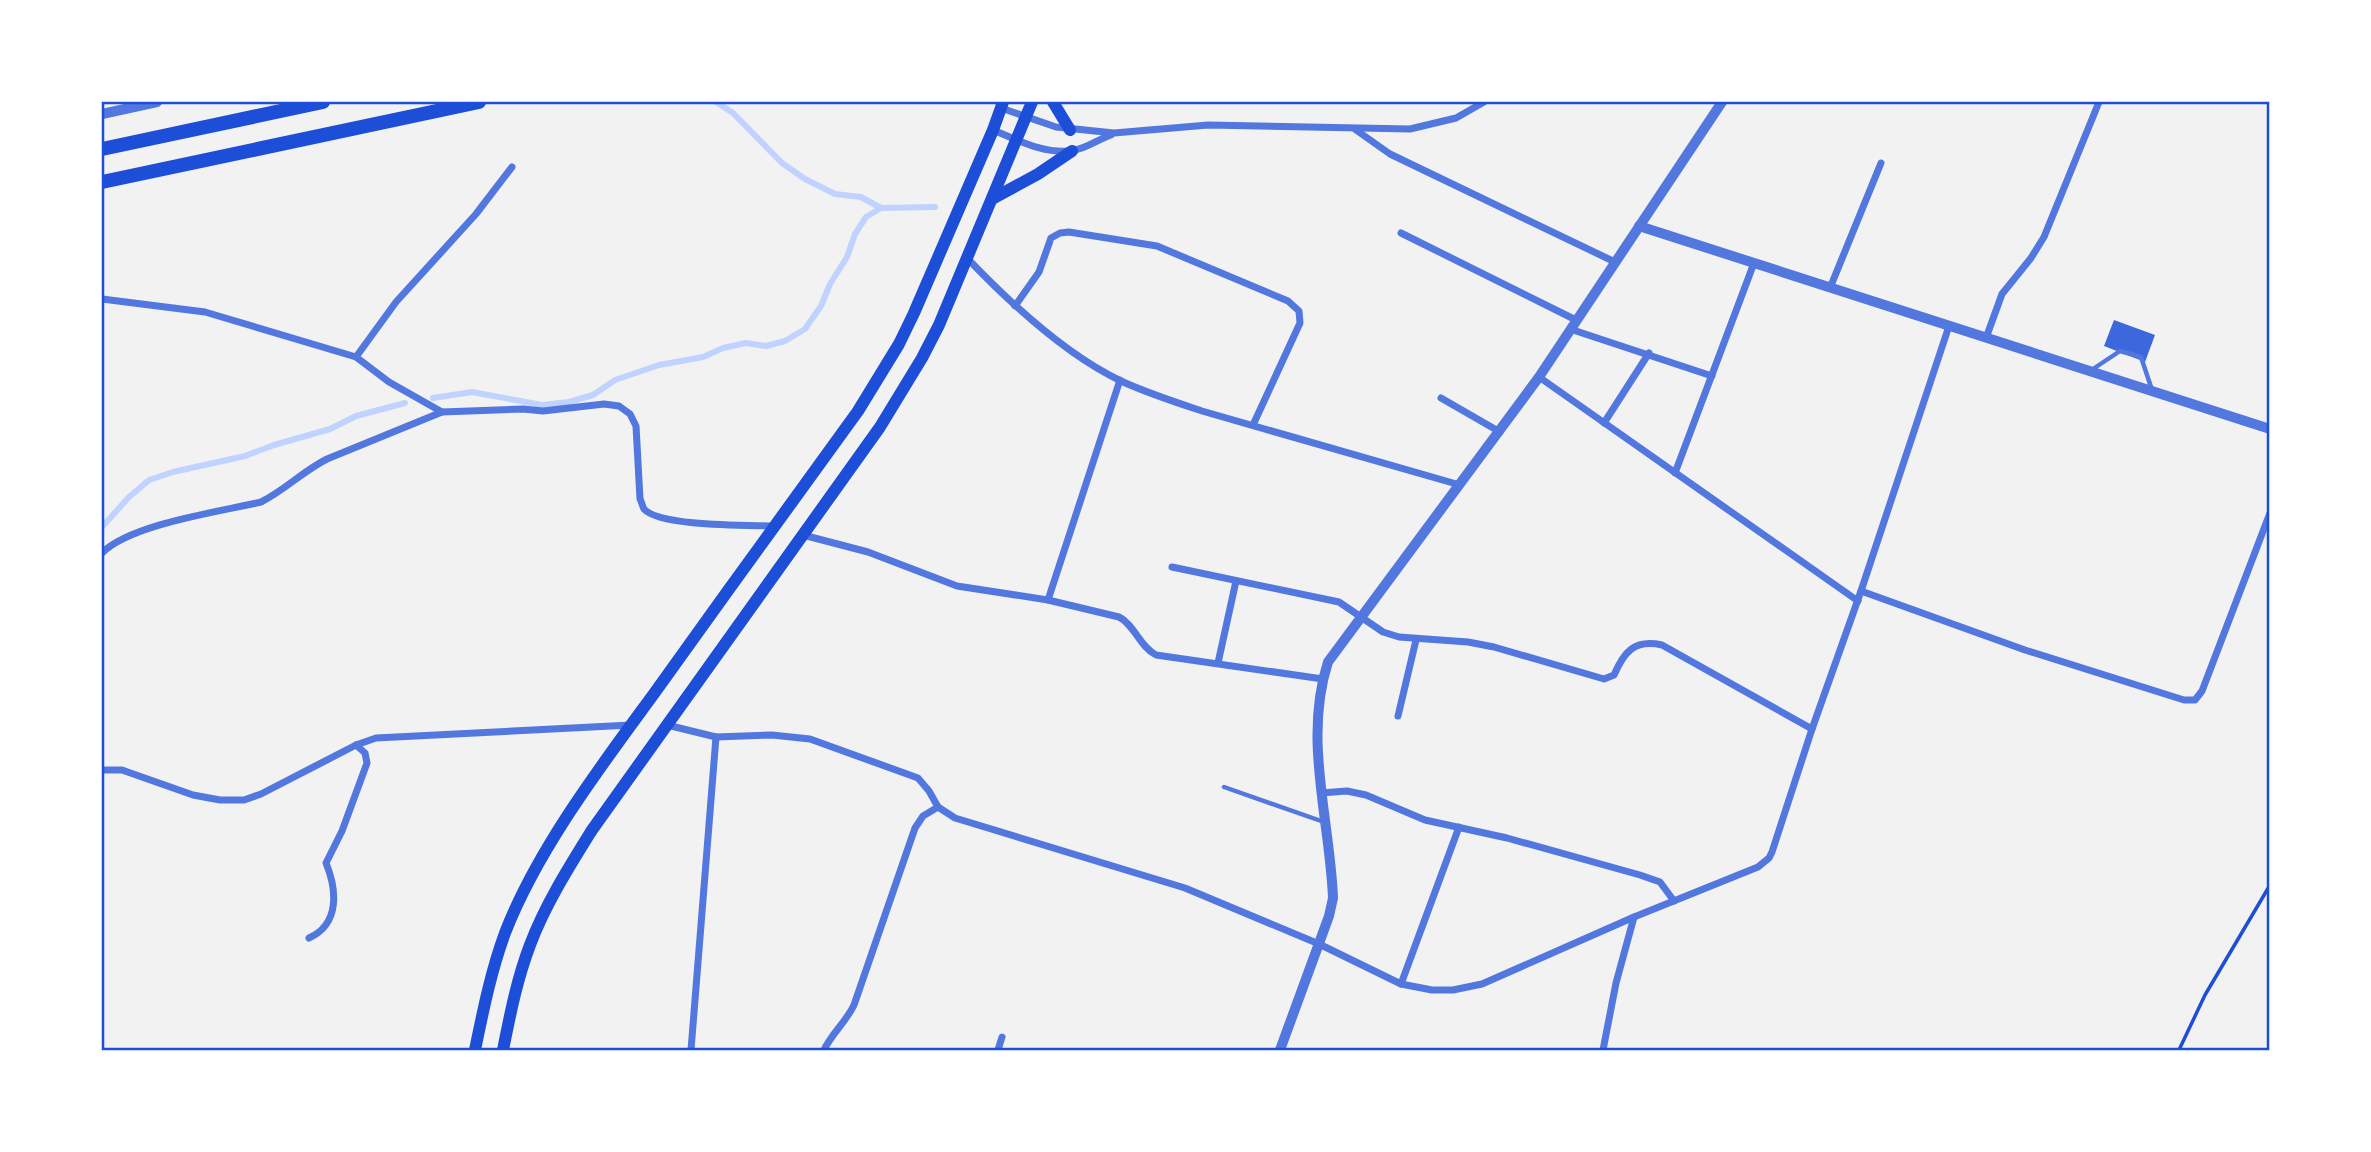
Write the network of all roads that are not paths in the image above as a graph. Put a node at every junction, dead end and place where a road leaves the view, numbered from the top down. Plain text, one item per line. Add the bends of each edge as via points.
1 (157, 102) edge
2 (323, 102) edge
3 (479, 102) edge
4 (1032, 102) edge
5 (1053, 102) edge
6 (1484, 102) edge
7 (1722, 102) edge
8 (2099, 102) edge
9 (1002, 105) edge
10 (102, 114) edge
11 (1025, 118) junction
12 (1356, 129) junction
13 (993, 130) junction
14 (1070, 130) junction
15 (1114, 133) junction
16 (1016, 140) junction
17 (102, 149) edge
18 (1072, 151) junction
19 (1881, 163) dead end
20 (512, 167) dead end
21 (102, 182) edge
22 (992, 199) junction
23 (1639, 226) junction
24 (1401, 233) dead end
25 (967, 257) junction
26 (1615, 262) junction
27 (1754, 263) junction
28 (1829, 288) junction
29 (102, 299) edge
30 (1015, 306) junction
31 (1573, 324) junction
32 (1949, 326) junction
33 (1986, 338) junction
34 (1649, 354) junction
35 (356, 356) junction
36 (2090, 371) junction
37 (1712, 376) junction
38 (1539, 377) junction
39 (1120, 380) junction
40 (2152, 391) junction
41 (1441, 398) dead end
42 (442, 412) junction
43 (1604, 423) junction
44 (1253, 425) junction
45 (2270, 429) edge
46 (1501, 432) junction
47 (1675, 473) junction
48 (1460, 485) junction
49 (2270, 513) edge
50 (775, 526) junction
51 (803, 535) junction
52 (102, 553) edge
53 (1172, 567) dead end
54 (1236, 581) junction
55 (1861, 591) junction
56 (1048, 600) junction
57 (1858, 601) junction
58 (1362, 617) junction
59 (1416, 640) junction
60 (1218, 663) junction
61 (1323, 679) junction
62 (1398, 716) dead end
63 (667, 725) junction
64 (631, 726) junction
65 (1812, 729) junction
66 (716, 737) junction
67 (356, 745) junction
68 (102, 770) edge
69 (1224, 787) dead end
70 (1321, 793) junction
71 (937, 807) junction
72 (1324, 822) junction
73 (1459, 827) junction
74 (1674, 901) junction
75 (1634, 917) junction
76 (309, 939) dead end
77 (1319, 944) junction
78 (1401, 984) junction
79 (1002, 1037) dead end
80 (475, 1051) edge
81 (503, 1051) edge
82 (691, 1051) edge
83 (824, 1051) edge
84 (998, 1051) edge
85 (1280, 1051) edge
86 (1602, 1051) edge

1 - 10 street
2 - 17 main road
3 - 21 main road
4 - 11 main road
5 - 14 main road
6 - 12 street via 1456,118 1410,129
7 - 23 street
8 - 33 street via 2044,237 2002,294
9 - 11 street
9 - 13 main road
11 - 14 street
11 - 16 main road
12 - 15 street via 1208,125
12 - 26 street via 1390,154
13 - 16 street
13 - 50 main road via 899,344 858,411
14 - 15 street
15 - 18 street
16 - 18 street
16 - 22 main road
18 - 22 main road
19 - 28 street
20 - 35 street via 477,214 396,302
22 - 25 main road
23 - 26 street
23 - 27 street
24 - 31 street
25 - 30 street
25 - 51 main road via 939,326 910,379
26 - 31 street
27 - 28 street
27 - 37 street
28 - 32 street
29 - 35 street via 205,312
30 - 39 street
30 - 44 street via 1039,272 1051,238 1069,232 1157,246 1288,301 1299,311 1300,323
31 - 34 street
31 - 38 street
32 - 33 street
32 - 55 street
33 - 36 street
34 - 37 street
34 - 43 street
35 - 42 street via 389,382
36 - 40 street
36 - 40 lane via 2120,351 2141,357
37 - 47 street
38 - 43 street
38 - 46 street
39 - 44 street
39 - 56 street
40 - 45 street
41 - 46 street
42 - 50 street via 619,406 636,426 644,509 676,521
42 - 52 street via 309,468 261,502 132,533
43 - 47 street
44 - 48 street
46 - 48 street
47 - 57 street
48 - 58 street
49 - 55 street via 2203,691 2195,700 2025,650
50 - 64 main road
51 - 56 street via 868,552 957,586
51 - 63 main road
53 - 54 street
54 - 58 street via 1334,600
54 - 60 street
55 - 57 street
56 - 60 street via 1122,618 1156,655
57 - 65 street
58 - 59 street via 1383,632
58 - 61 street via 1332,656
59 - 62 street
59 - 65 street via 1494,647 1609,679 1628,650 1662,645
60 - 61 street
61 - 70 street via 1318,724
63 - 66 street
63 - 81 main road via 592,830 544,914 518,978
64 - 67 street via 392,736
64 - 80 main road via 567,818 516,909 493,970
65 - 74 street via 1769,858 1749,871
66 - 71 street via 810,739 918,778
66 - 82 street
67 - 68 street via 244,800 193,795 122,770
67 - 76 street via 367,762 326,863 332,876 334,906 320,933
69 - 72 lane
70 - 72 street
70 - 73 street via 1366,794 1425,821
71 - 77 street via 975,825 1185,888
71 - 83 street via 915,828 854,1005
72 - 77 street via 1332,898
73 - 74 street via 1652,878
73 - 78 street
74 - 75 street
75 - 78 street via 1482,984 1445,991
75 - 86 street
77 - 78 street
77 - 85 street
79 - 84 street

